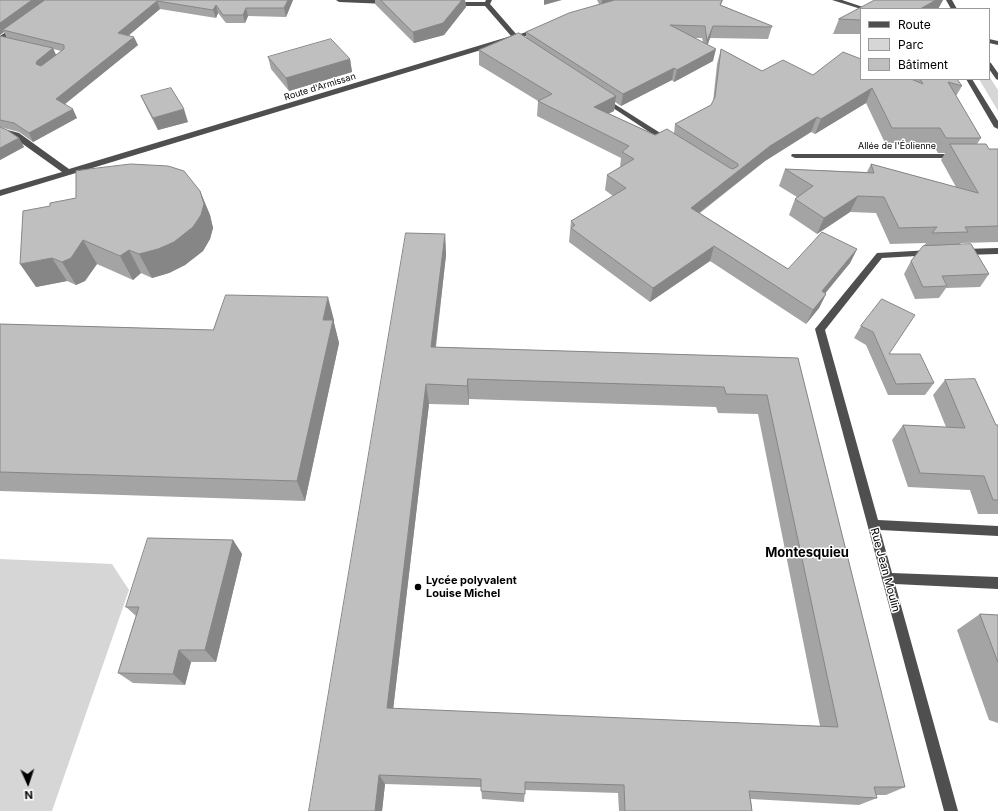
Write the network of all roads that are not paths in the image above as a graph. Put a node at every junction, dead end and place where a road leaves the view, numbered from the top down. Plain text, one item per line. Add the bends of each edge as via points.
1 (339, 0) edge
2 (835, 0) edge
3 (397, 2) edge
4 (488, 2) edge
5 (449, 4) edge
6 (863, 8) edge
7 (24, 21) edge
8 (544, 28) edge
9 (515, 36) junction
10 (2, 40) edge
11 (524, 48) edge
12 (990, 66) edge
13 (998, 78) edge
14 (970, 80) edge
15 (597, 95) edge
16 (998, 127) edge
17 (0, 130) edge
18 (676, 146) edge
19 (795, 156) dead end
20 (967, 156) edge
21 (69, 173) junction
22 (0, 193) edge
23 (998, 251) edge
24 (873, 525) junction
25 (998, 531) edge
26 (887, 578) junction
27 (998, 584) edge
28 (951, 811) edge

1 - 3 street
2 - 6 street
4 - 5 street
4 - 9 street
7 - 10 street
8 - 9 street, Route d'Armissan
9 - 11 street
9 - 21 street, Route d'Armissan
12 - 13 street
14 - 16 street
15 - 18 street
17 - 21 street via 16,135
19 - 20 street, Allée de l'Éolienne
21 - 22 street, Route d'Armissan
23 - 24 street, Rue Jean Moulin via 880,255 820,329
24 - 25 street
24 - 26 street, Rue Jean Moulin
26 - 27 street
26 - 28 street, Rue Jean Moulin

